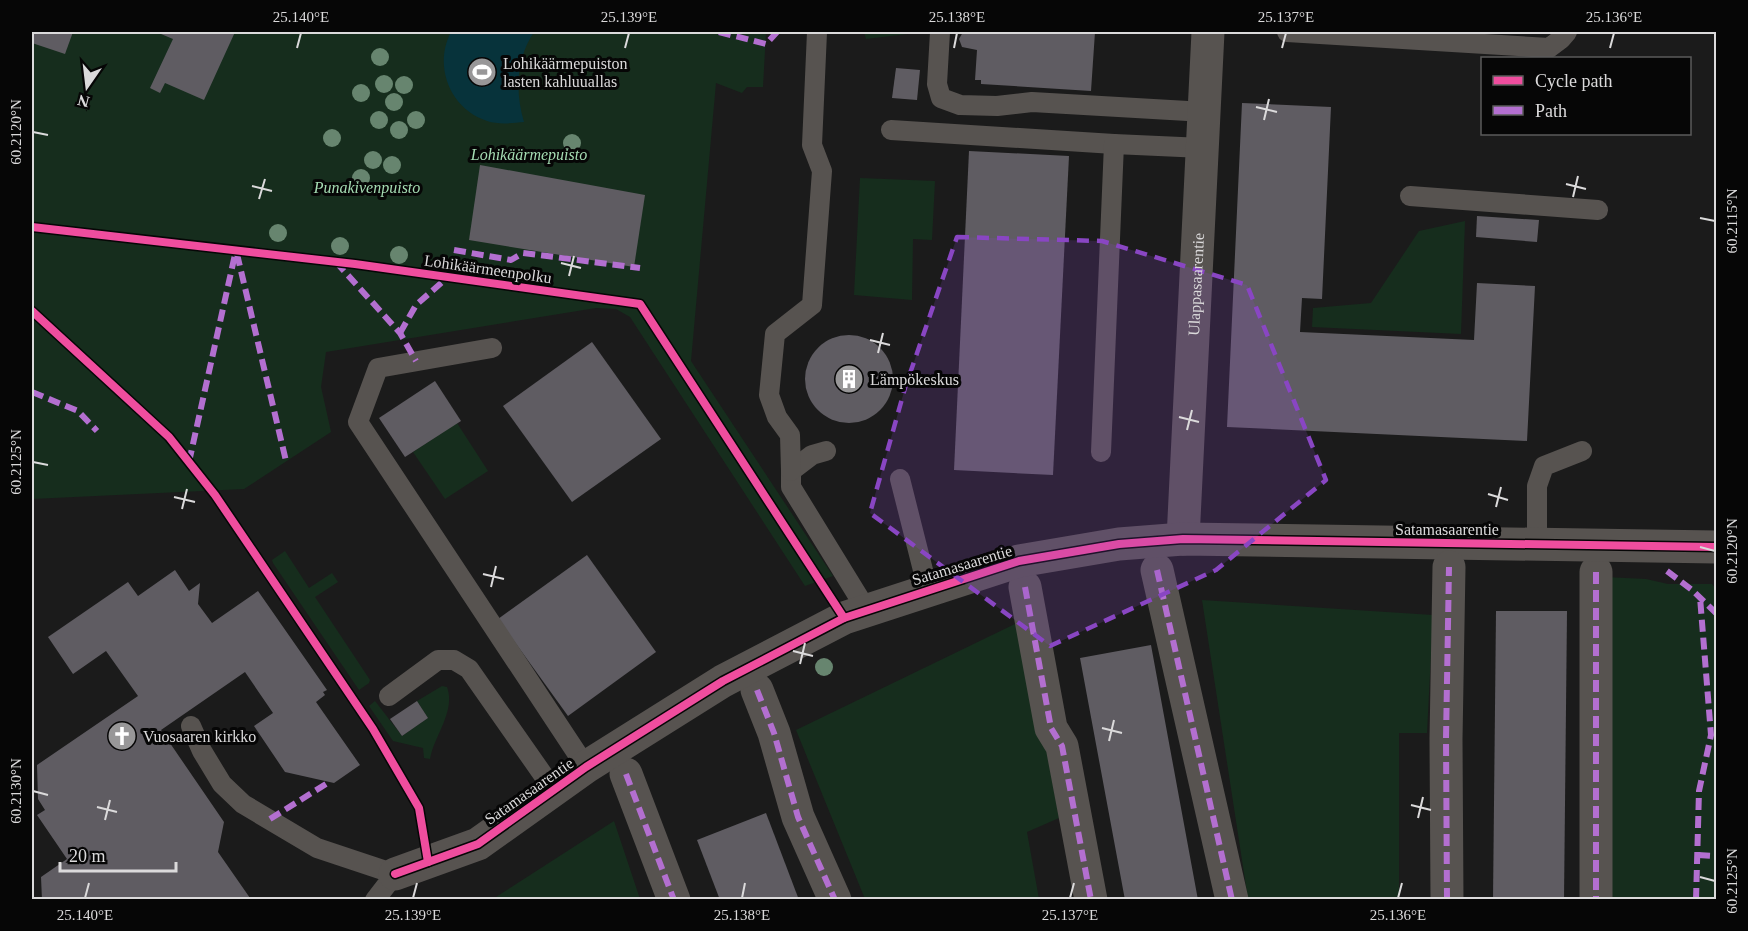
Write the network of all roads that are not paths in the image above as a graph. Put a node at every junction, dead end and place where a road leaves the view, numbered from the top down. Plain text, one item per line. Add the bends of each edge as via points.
1 (817, 32) edge
2 (939, 32) edge
3 (1208, 32) edge
4 (1287, 32) edge
5 (1567, 32) edge
6 (1205, 112) junction
7 (891, 130) dead end
8 (1114, 144) junction
9 (1203, 147) junction
10 (1410, 196) dead end
11 (1598, 210) dead end
12 (492, 348) dead end
13 (826, 451) dead end
14 (1582, 451) dead end
15 (1101, 452) dead end
16 (791, 471) junction
17 (900, 479) dead end
18 (1183, 538) junction
19 (1537, 543) junction
20 (1716, 547) edge
21 (1449, 555) junction
22 (1157, 570) dead end
23 (1596, 572) dead end
24 (1022, 574) junction
25 (928, 590) junction
26 (866, 609) junction
27 (757, 690) dead end
28 (389, 696) dead end
29 (191, 726) dead end
30 (622, 761) junction
31 (586, 767) junction
32 (554, 789) junction
33 (394, 874) junction
34 (375, 900) edge
35 (674, 900) edge
36 (835, 900) edge
37 (1091, 900) edge
38 (1232, 900) edge
39 (1447, 900) edge
40 (1596, 900) edge

1 - 16 lane via 812,145 822,171 812,305 775,334 769,395 777,417 790,435
2 - 6 lane via 937,84 941,98 960,105 1032,102
3 - 6 street, Ulappasaarentie
4 - 5 lane via 1549,48
6 - 9 street, Ulappasaarentie
7 - 8 lane
8 - 9 lane
8 - 15 lane
9 - 18 street, Ulappasaarentie
10 - 11 lane
12 - 31 lane via 378,368 358,423
13 - 16 lane via 812,455
14 - 19 lane via 1544,466 1537,486
16 - 26 lane via 791,487
17 - 25 lane
18 - 21 street, Satamasaarentie
18 - 24 street, Satamasaarentie via 1119,544
19 - 20 street, Satamasaarentie
19 - 21 street, Satamasaarentie
21 - 39 street
22 - 38 street
23 - 40 street
24 - 25 street, Satamasaarentie
24 - 37 street via 1051,728 1062,746
25 - 26 street, Satamasaarentie
26 - 30 street, Satamasaarentie via 723,681
27 - 36 street via 798,817
28 - 32 lane via 438,660 454,660 469,669
29 - 33 lane via 222,784 243,804 316,848
30 - 31 street, Satamasaarentie
30 - 35 street
31 - 32 street, Satamasaarentie
32 - 33 street, Satamasaarentie via 478,844
33 - 34 lane

